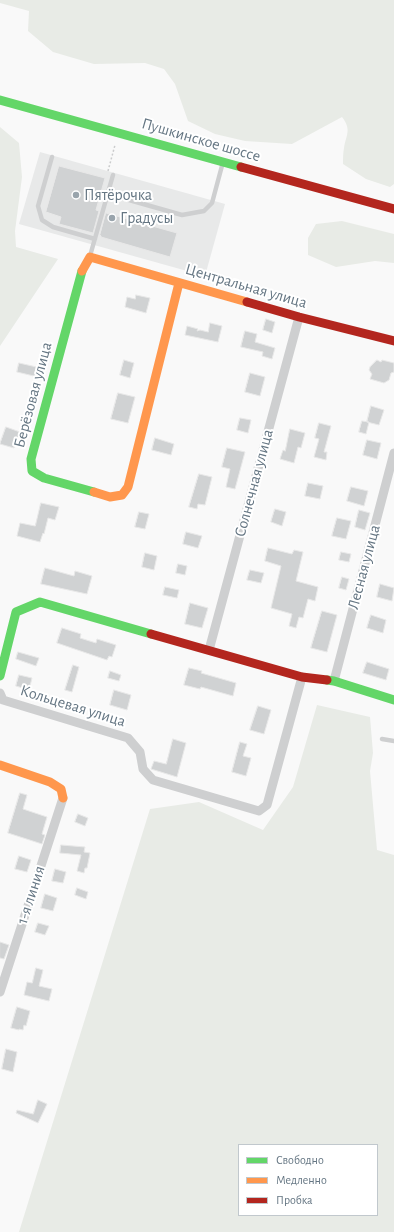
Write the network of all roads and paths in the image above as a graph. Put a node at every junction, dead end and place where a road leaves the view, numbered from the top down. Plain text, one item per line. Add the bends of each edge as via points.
1 (0, 100) edge
2 (115, 146) dead end
3 (52, 157) dead end
4 (223, 162) junction
5 (113, 175) joint
6 (108, 194) junction
7 (394, 209) edge
8 (95, 239) junction
9 (90, 257) junction
10 (179, 283) junction
11 (298, 317) junction
12 (394, 342) edge
13 (394, 453) edge
14 (209, 650) junction
15 (0, 676) edge
16 (302, 677) junction
17 (334, 681) junction
18 (0, 693) edge
19 (394, 700) edge
20 (382, 740) dead end
21 (394, 741) edge
22 (0, 765) edge
23 (0, 992) edge

1 - 4 street, Пушкинское шоссе
2 - 5 path via 108,173
3 - 8 lane via 38,206 42,220 53,227
4 - 6 lane via 212,203 204,211 182,215
4 - 7 street, Пушкинское шоссе
5 - 6 lane
6 - 8 lane
8 - 9 lane
9 - 10 street, Центральная улица
9 - 10 street, Берёзовая улица via 82,269 31,459 32,470 44,478 110,497 122,495 128,487
10 - 11 street, Центральная улица
11 - 12 street, Центральная улица
11 - 14 street, Солнечная улица
13 - 17 street, Лесная улица
14 - 15 street, Кольцевая улица via 40,602 16,612
14 - 16 street, Кольцевая улица
16 - 17 street, Кольцевая улица
16 - 18 street, Кольцевая улица via 267,805 260,811 153,780 143,769 140,752 128,738 3,700
17 - 19 street, Кольцевая улица
20 - 21 lane
22 - 23 street, 1-я линия via 50,782 61,789 63,798

